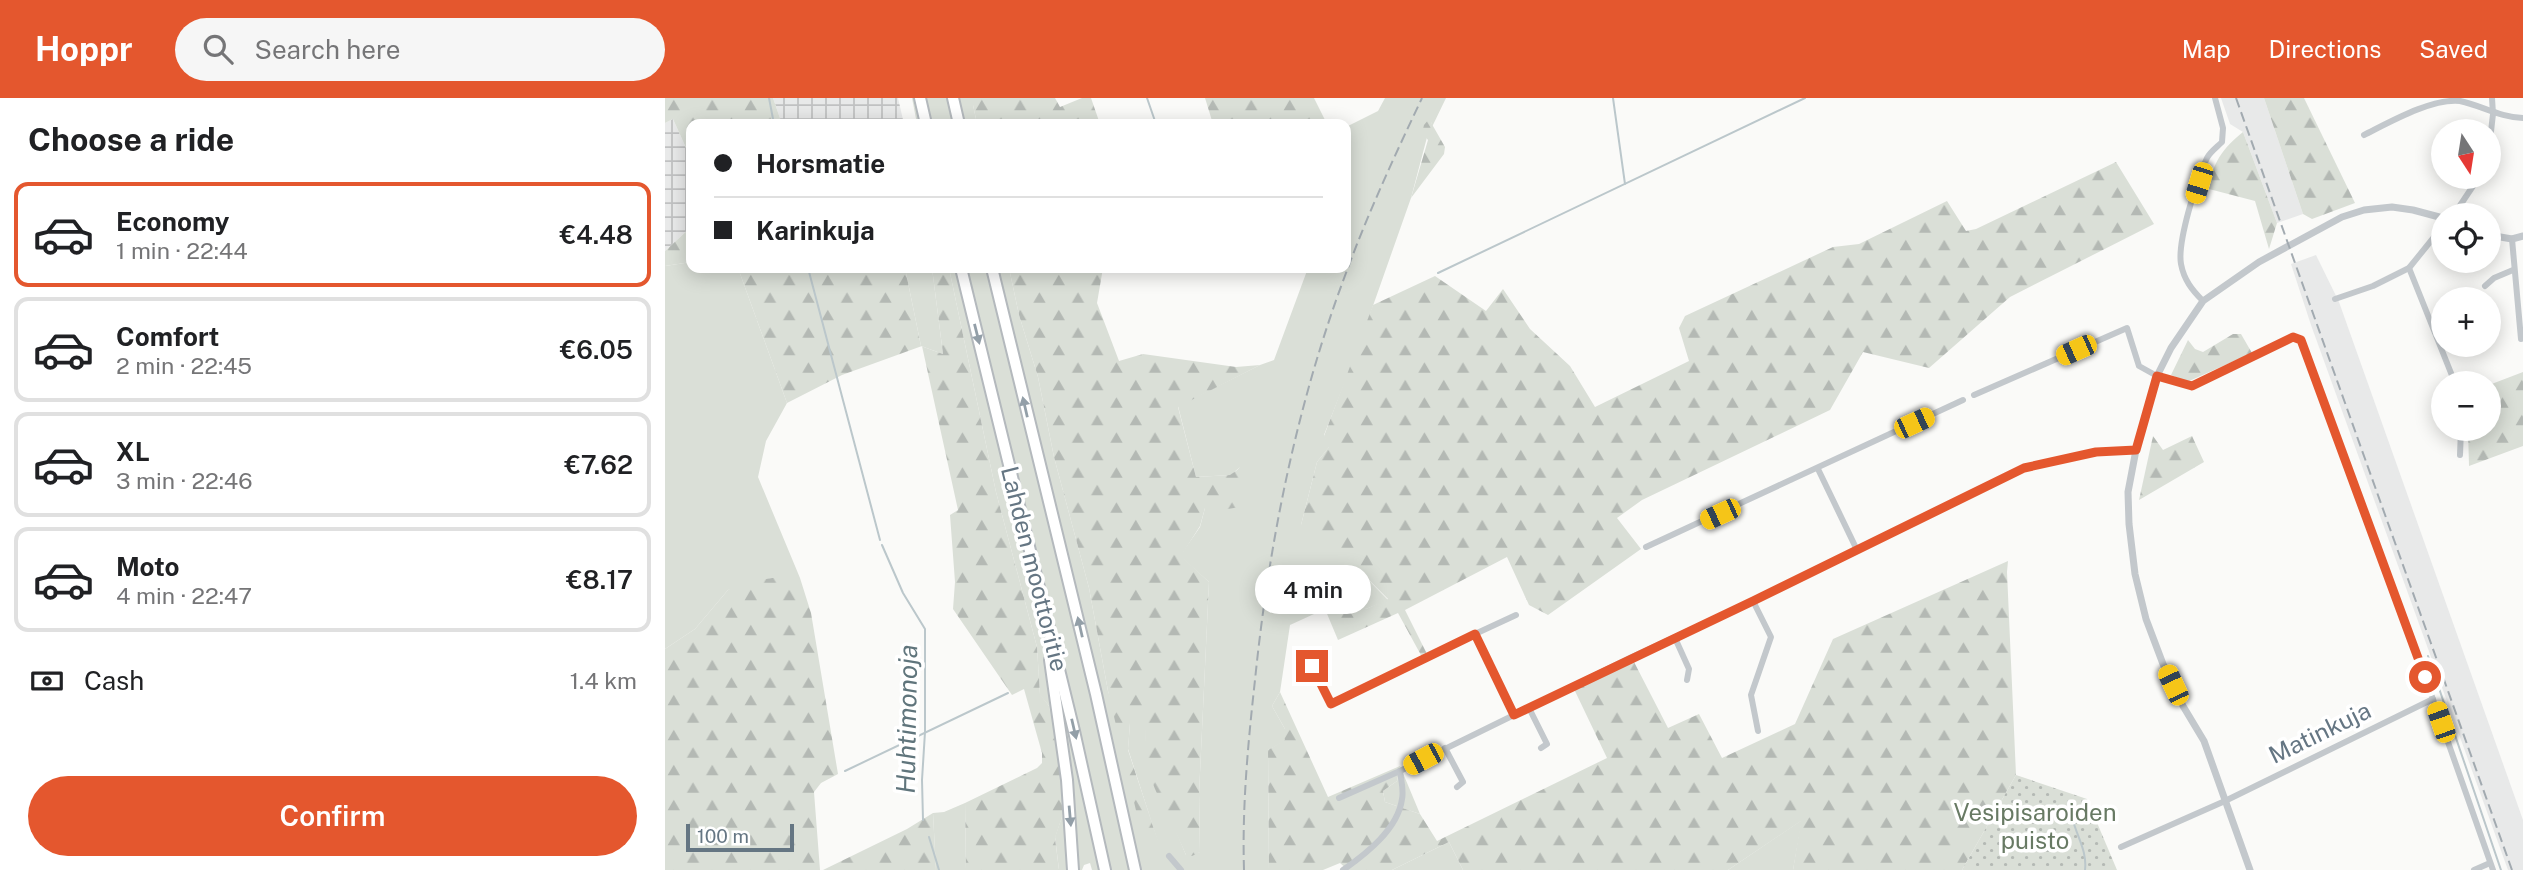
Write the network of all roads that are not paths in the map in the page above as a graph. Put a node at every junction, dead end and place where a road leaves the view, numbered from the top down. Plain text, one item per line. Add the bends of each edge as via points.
1 (920, 98) edge
2 (953, 98) edge
3 (2215, 98) edge
4 (2492, 98) edge
5 (2493, 114) junction
6 (2523, 118) edge
7 (925, 119) edge
8 (958, 119) edge
9 (2492, 119) edge
10 (2364, 135) dead end
11 (2431, 215) edge
12 (2523, 236) edge
13 (2501, 237) edge
14 (2512, 239) junction
15 (2431, 241) edge
16 (2409, 268) junction
17 (2513, 270) junction
18 (962, 273) edge
19 (993, 273) edge
20 (2485, 286) dead end
21 (2335, 299) dead end
22 (2203, 301) junction
23 (2521, 339) dead end
24 (2450, 371) edge
25 (2157, 376) junction
26 (1974, 395) dead end
27 (1963, 400) dead end
28 (2461, 441) edge
29 (2136, 450) junction
30 (2460, 455) dead end
31 (1818, 469) junction
32 (1646, 547) dead end
33 (1857, 550) junction
34 (1039, 592) junction
35 (1753, 601) junction
36 (1516, 615) dead end
37 (1475, 634) junction
38 (1675, 638) junction
39 (1312, 666) dead end
40 (1687, 680) dead end
41 (2433, 699) junction
42 (1529, 708) junction
43 (1514, 715) junction
44 (1759, 731) dead end
45 (1445, 748) junction
46 (1541, 748) dead end
47 (1400, 771) junction
48 (1457, 787) dead end
49 (1339, 798) dead end
50 (2225, 801) junction
51 (2121, 846) dead end
52 (1169, 856) dead end
53 (2491, 866) edge
54 (1073, 870) edge
55 (1105, 870) edge
56 (1135, 870) edge
57 (1181, 870) edge
58 (1343, 870) edge
59 (2250, 870) edge
60 (2474, 870) edge

1 - 7 highway
2 - 8 highway
3 - 22 street via 2222,142 2207,159 2181,240 2184,275 2189,288
4 - 5 street
5 - 6 street
5 - 9 street
5 - 10 street via 2456,99 2433,101
11 - 22 street via 2392,207 2342,217 2259,262
12 - 14 street
13 - 14 street
14 - 17 street
15 - 16 street
16 - 21 street
16 - 24 street
17 - 20 street
17 - 23 street
18 -> 34 highway, Lahden moottoritie
56 -> 19 highway, Lahden moottoritie
22 - 25 street
25 - 26 street via 2139,366 2127,328
25 - 29 street
25 - 41 street via 2192,386 2293,337 2301,340
27 - 31 street
28 - 30 street
29 - 33 street via 2096,452 2024,468
29 - 50 street via 2128,492 2129,524 2146,619 2173,685 2204,741
31 - 32 street
31 - 33 street
33 - 35 street
34 -> 54 highway via 1062,732
34 -> 55 highway, Lahden moottoritie
35 - 38 street
35 - 44 street via 1771,637 1751,695
36 - 37 street
37 - 39 street via 1331,704
37 - 43 street
38 - 40 street via 1689,669
38 - 42 street
41 - 50 street, Matinkuja
41 - 53 street
42 - 43 street
42 - 46 street via 1547,744
43 - 45 street
45 - 47 street
45 - 48 street via 1463,782
47 - 49 street
47 - 58 street via 1403,797 1398,813 1372,846
50 - 51 street, Matinkuja
50 - 59 street
52 - 57 street
53 - 60 street

